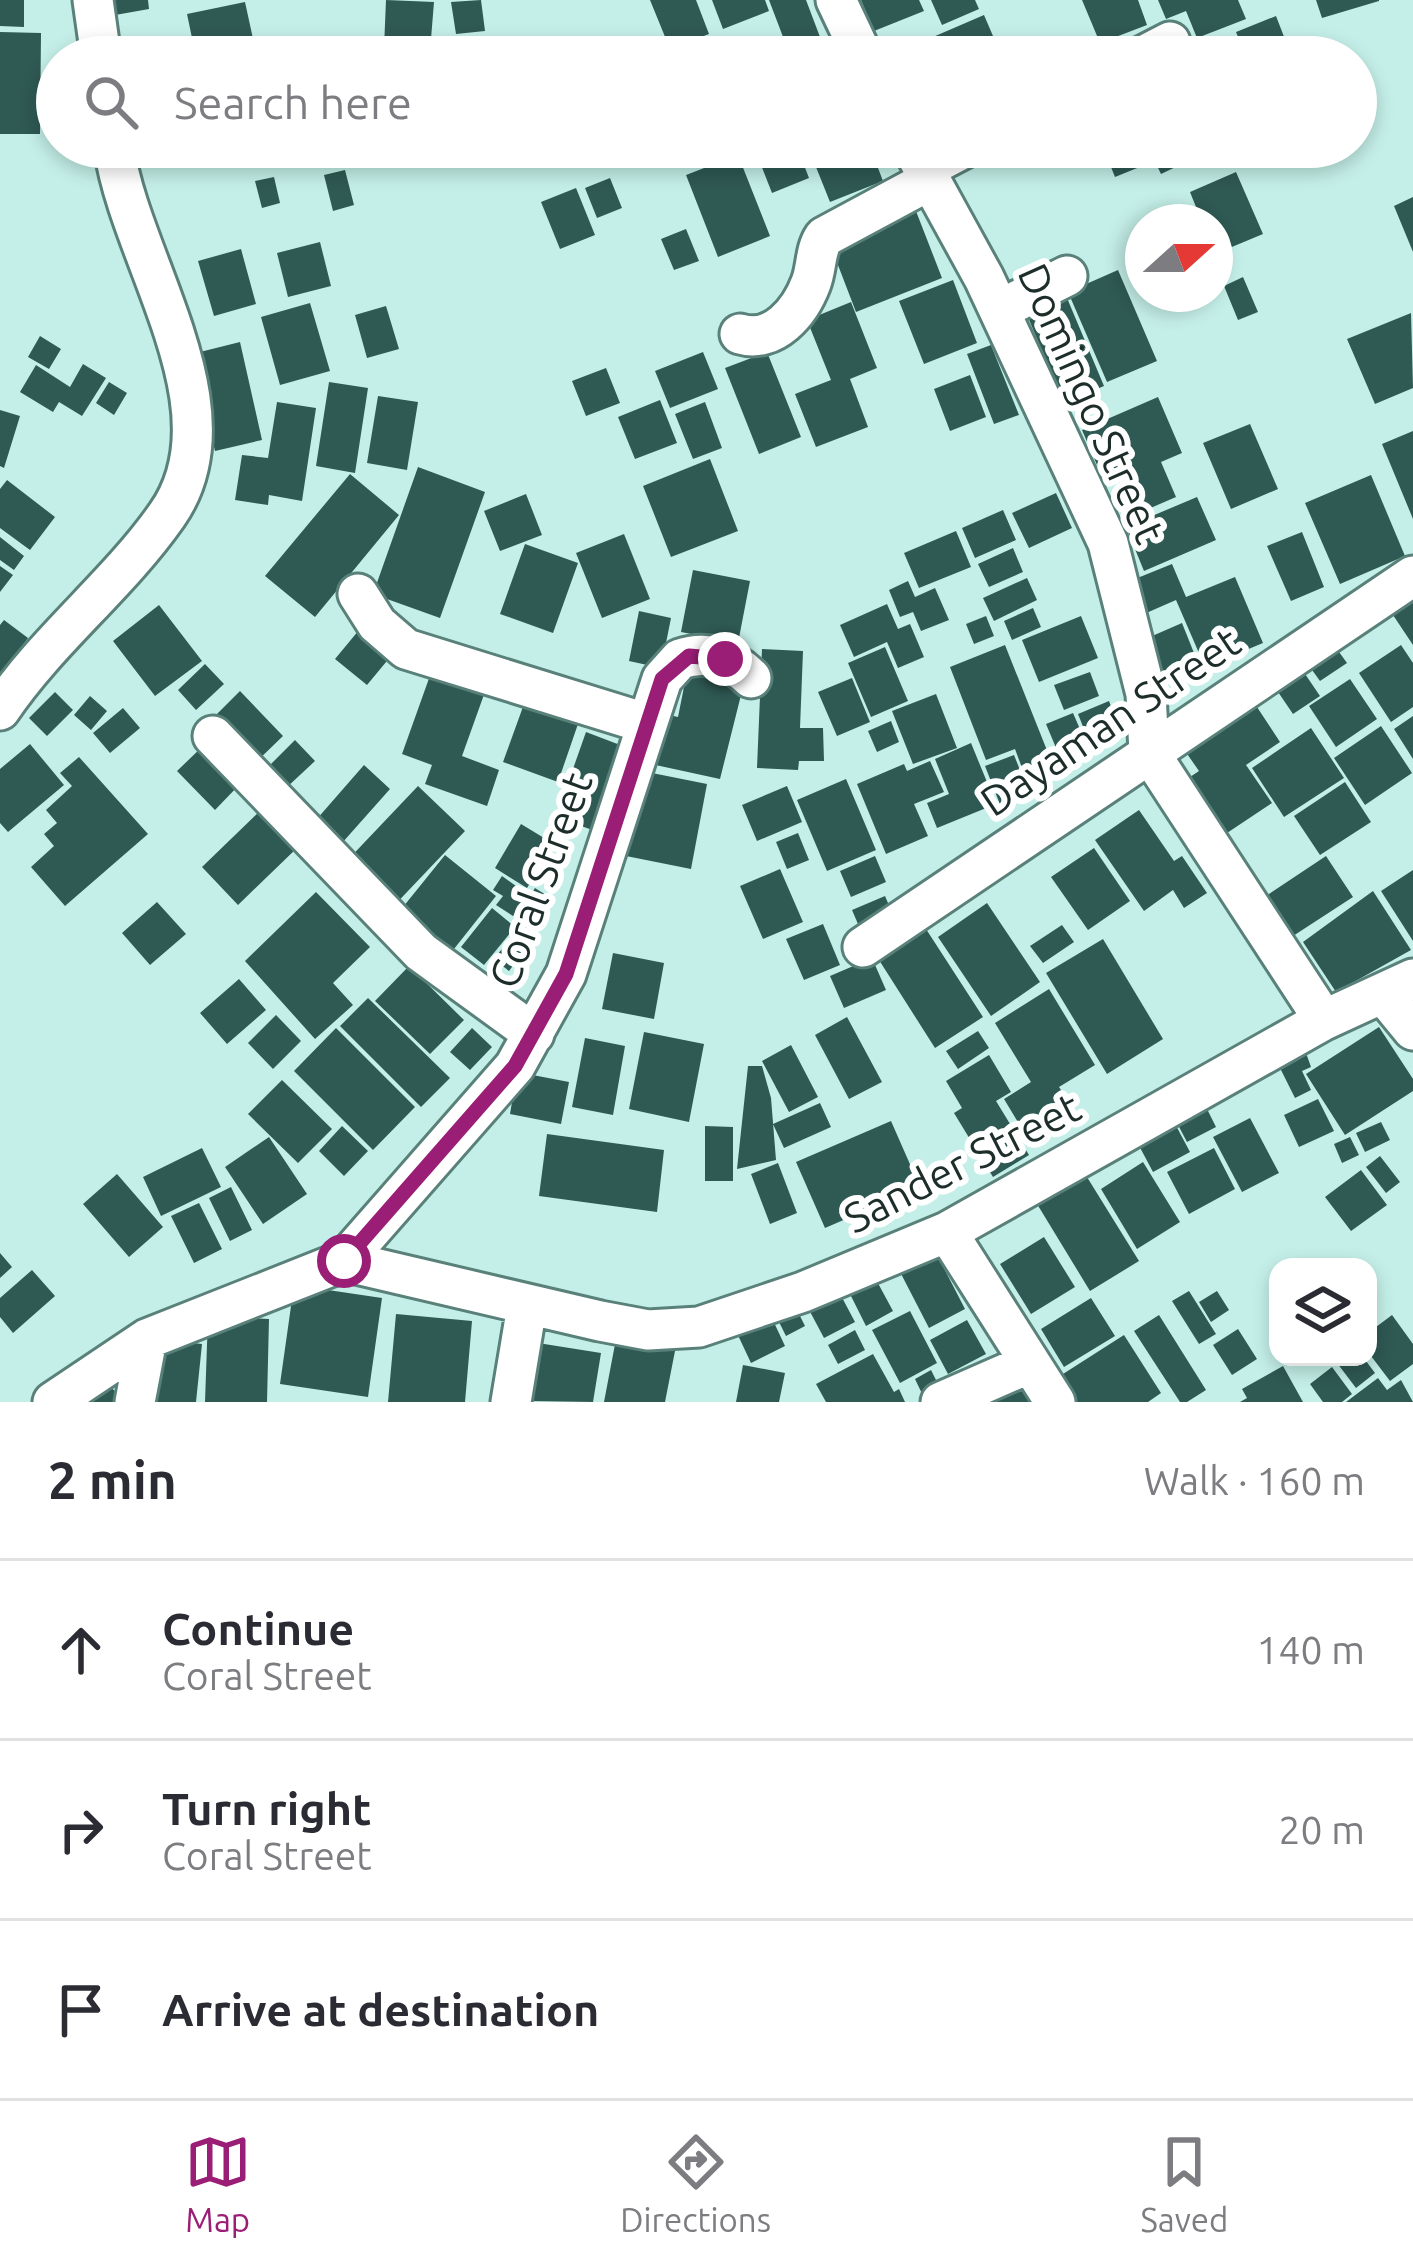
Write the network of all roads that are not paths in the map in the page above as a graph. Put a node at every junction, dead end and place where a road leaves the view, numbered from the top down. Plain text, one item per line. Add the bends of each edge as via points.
1 (93, 0) edge
2 (836, 0) edge
3 (98, 36) edge
4 (853, 36) edge
5 (121, 168) edge
6 (918, 168) edge
7 (924, 168) edge
8 (1067, 276) dead end
9 (999, 310) junction
10 (740, 334) dead end
11 (1413, 577) edge
12 (358, 594) dead end
13 (751, 678) dead end
14 (0, 710) edge
15 (645, 723) junction
16 (213, 736) dead end
17 (1149, 752) junction
18 (863, 947) dead end
19 (1399, 987) edge
20 (1324, 1020) junction
21 (1413, 1030) edge
22 (534, 1034) junction
23 (947, 1232) junction
24 (344, 1261) junction
25 (527, 1306) junction
26 (147, 1339) junction
27 (1030, 1363) junction
28 (53, 1402) edge
29 (135, 1402) edge
30 (511, 1402) edge
31 (940, 1402) edge
32 (1054, 1402) edge

1 - 3 street
2 - 4 street
5 - 14 street via 196,427 169,514
6 - 10 street via 824,237 810,287 782,326 764,336
7 - 9 street, Domingo Street
8 - 9 street
9 - 17 street, Domingo Street via 1108,543 1146,694
11 - 17 street, Dayaman Street
12 - 15 street via 406,649
13 - 15 street, Coral Street via 725,659 680,659 662,679
15 - 22 street, Coral Street via 566,974
16 - 22 street via 421,952
17 - 18 street, Dayaman Street
17 - 20 street, Domingo Street
19 - 20 street, Sander Street
19 - 21 street
20 - 23 street, Sander Street
22 - 24 street, Coral Street
23 - 25 street, Sander Street via 699,1327 648,1330
23 - 27 street
24 - 25 street, Sander Street
24 - 26 street, Coral Street
25 - 30 street
26 - 28 street, Coral Street
26 - 29 street
27 - 31 street
27 - 32 street

